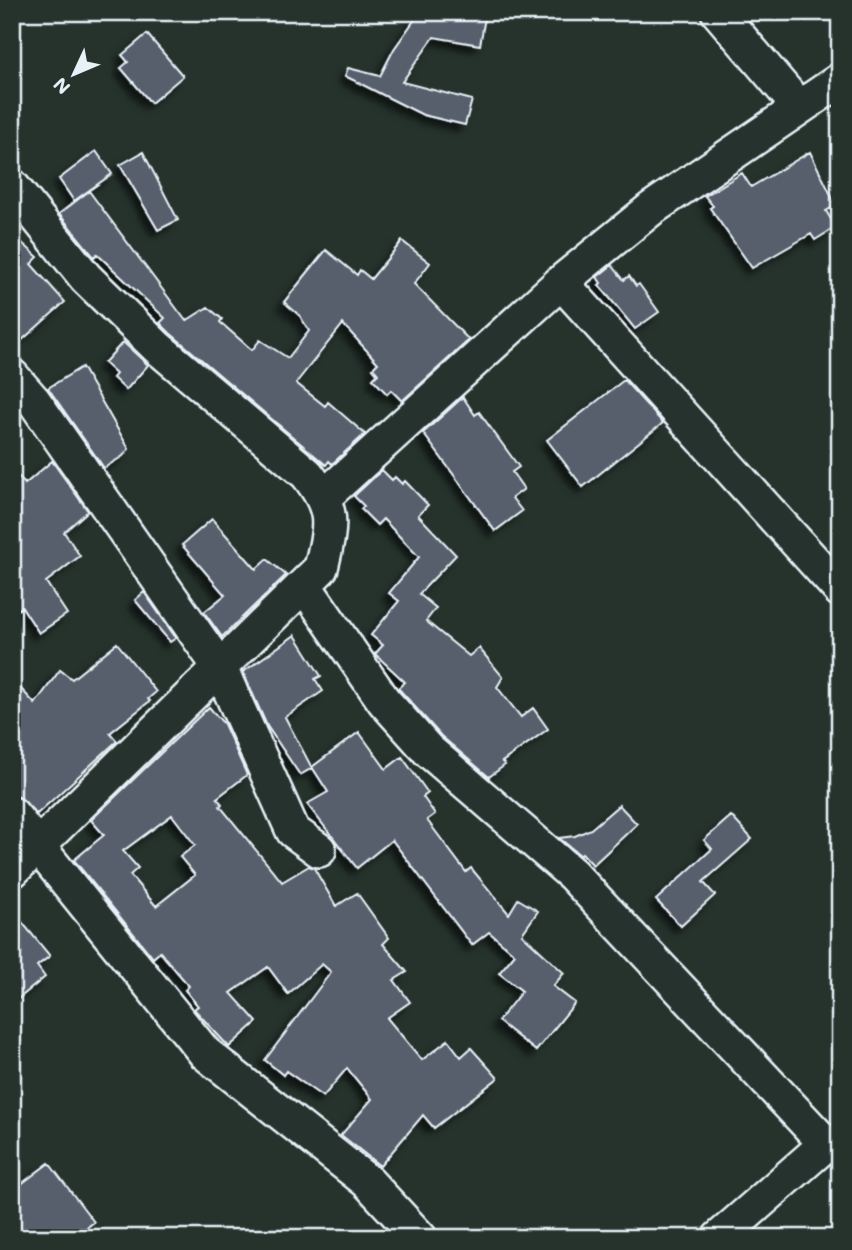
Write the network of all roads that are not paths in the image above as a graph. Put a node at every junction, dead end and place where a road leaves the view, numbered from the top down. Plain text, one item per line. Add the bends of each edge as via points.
1 (718, 12) edge
2 (840, 80) edge
3 (799, 107) junction
4 (12, 186) edge
5 (561, 282) junction
6 (12, 376) edge
7 (324, 496) junction
8 (304, 584) junction
9 (840, 590) edge
10 (220, 668) junction
11 (12, 814) edge
12 (40, 846) junction
13 (319, 850) dead end
14 (12, 871) edge
15 (834, 1142) edge
16 (420, 1238) edge
17 (719, 1238) edge

1 - 3 street
2 - 3 street
3 - 5 street via 651,209
4 - 7 street via 86,278 157,347 307,474
5 - 7 street
5 - 9 street
6 - 10 street via 42,412
7 - 8 street via 330,519 321,568
8 - 10 street
8 - 15 street via 384,701 428,750 572,874
10 - 12 street
10 - 13 street via 293,831
11 - 12 street
12 - 14 street
12 - 16 street via 205,1053 368,1182
15 - 17 street

